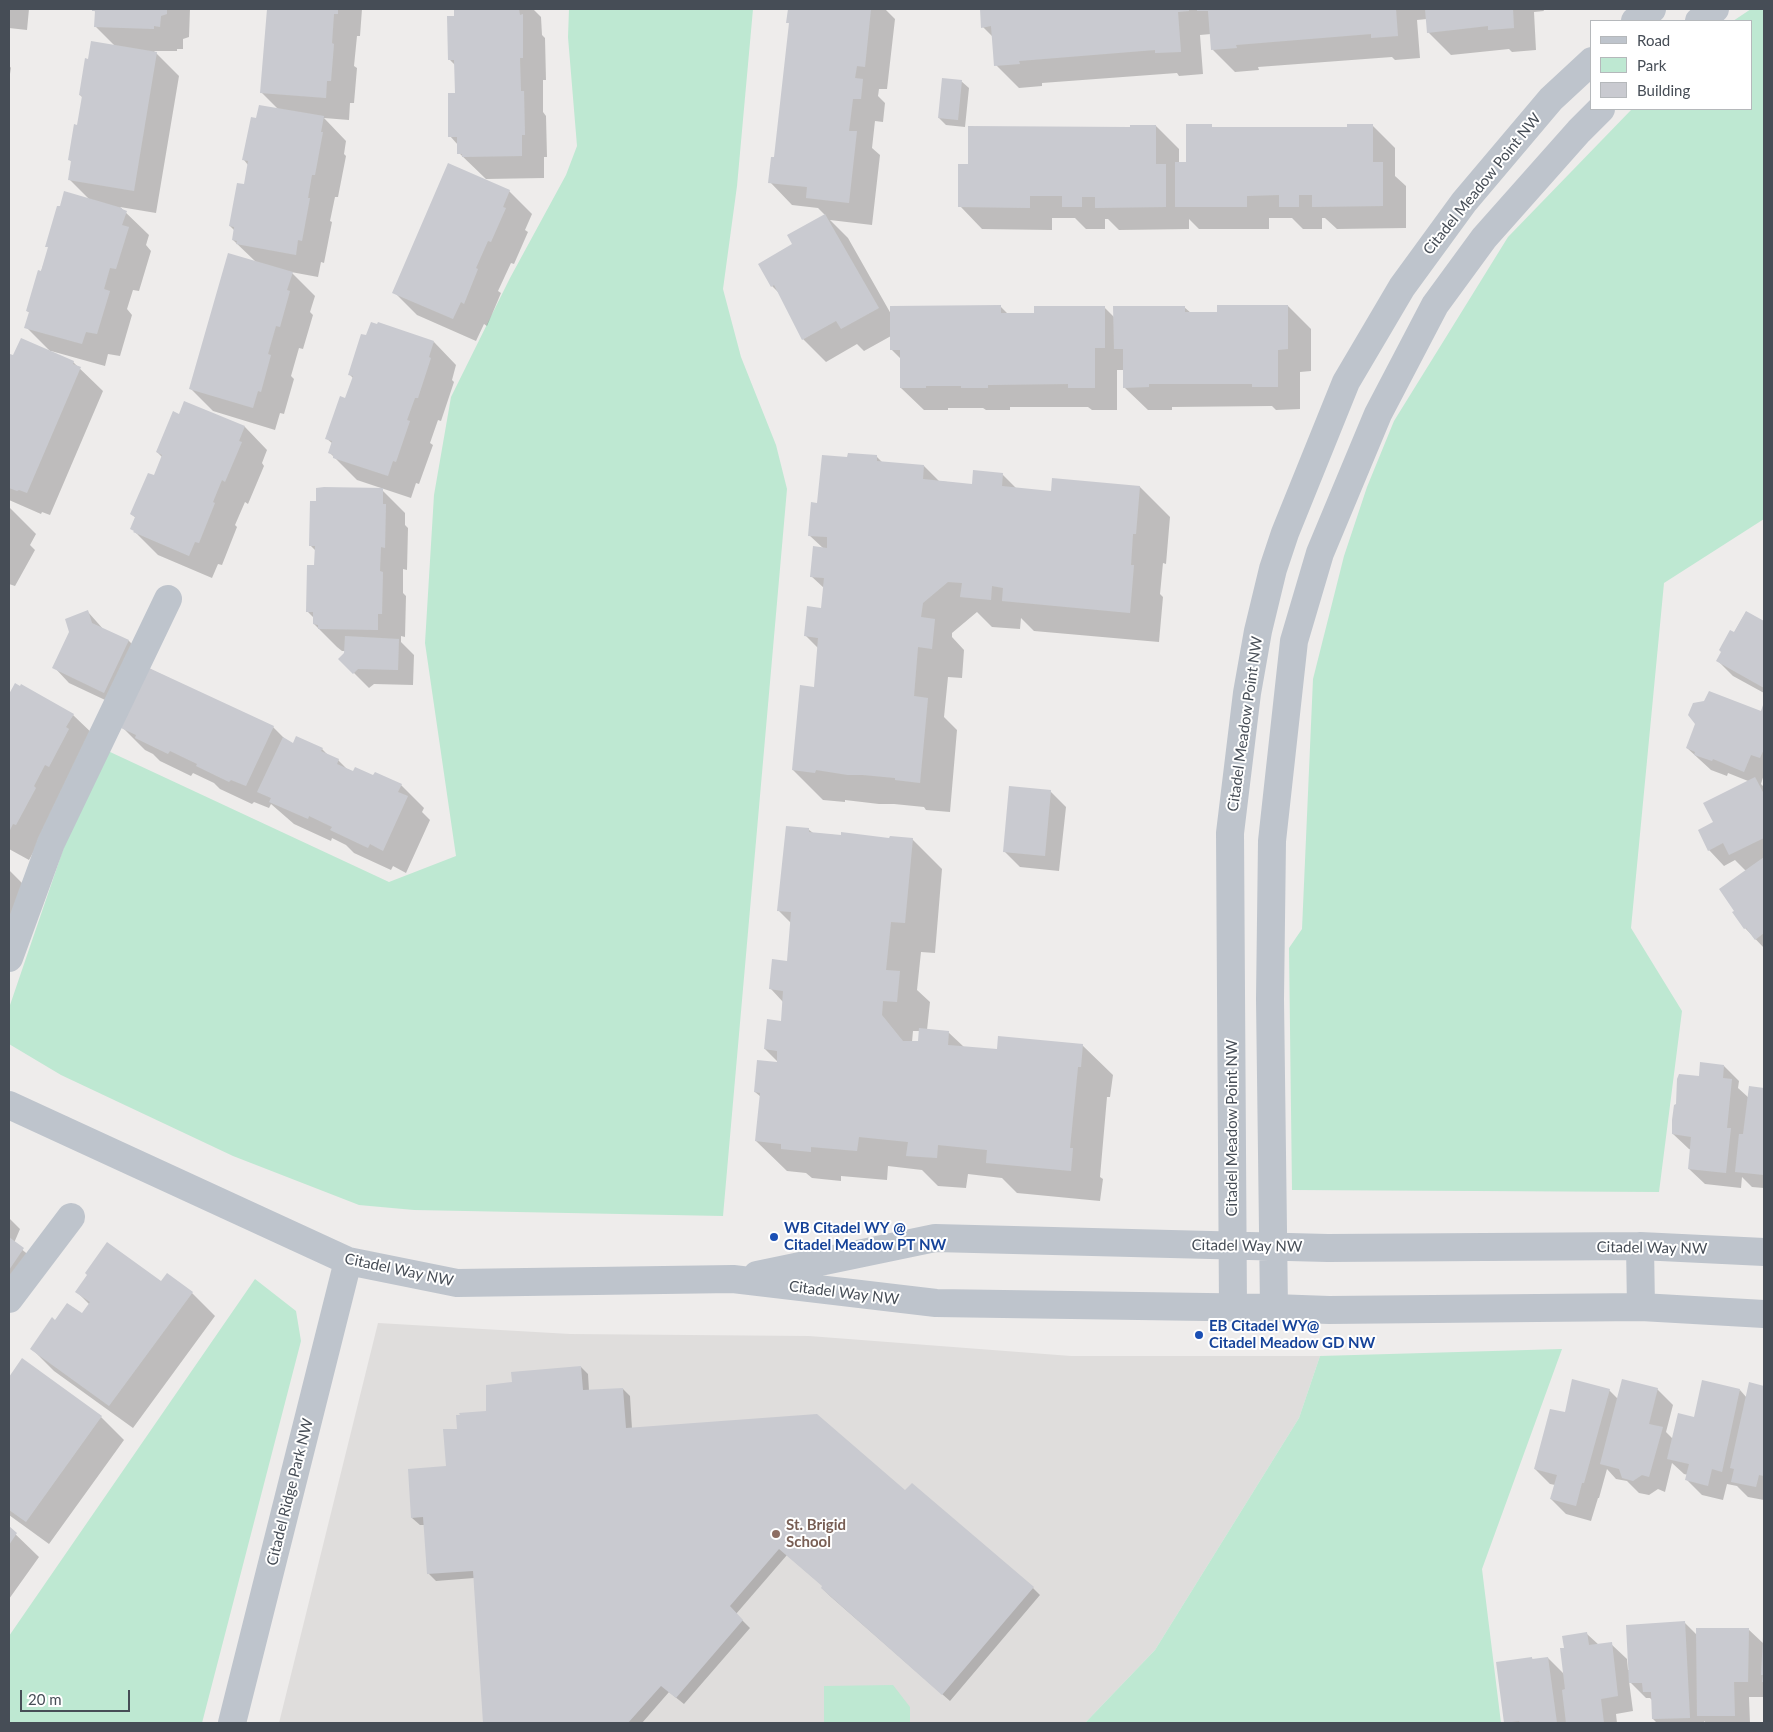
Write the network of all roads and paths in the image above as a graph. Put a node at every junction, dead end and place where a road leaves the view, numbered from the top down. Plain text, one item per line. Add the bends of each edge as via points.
1 (1652, 9) edge
2 (1715, 9) edge
3 (1637, 20) edge
4 (1700, 20) edge
5 (1590, 63) edge
6 (1600, 110) edge
7 (168, 599) dead end
8 (9, 958) edge
9 (9, 1105) edge
10 (70, 1217) dead end
11 (1232, 1246) junction
12 (1640, 1246) junction
13 (1274, 1247) junction
14 (1764, 1252) edge
15 (348, 1260) junction
16 (733, 1280) junction
17 (9, 1299) edge
18 (1641, 1307) junction
19 (1233, 1308) junction
20 (1274, 1308) junction
21 (1764, 1314) edge
22 (232, 1723) edge

1 - 3 street
2 - 4 street
5 - 11 street, Citadel Meadow Point NW via 1551,99 1482,180 1402,286 1346,382 1273,569 1247,693 1230,834
6 - 13 street via 1484,238 1436,306 1378,414 1320,553 1294,641 1272,841 1270,999
7 - 8 street via 51,843
9 - 15 street, Citadel Way NW
10 - 17 street
11 - 13 street, Citadel Way NW
11 - 16 street, Citadel Way NW via 935,1238
11 - 19 street, Citadel Meadow Point NW
12 - 13 street, Citadel Way NW
12 - 14 street, Citadel Way NW
12 - 18 street
13 - 20 street
15 - 16 street, Citadel Way NW via 457,1283
15 - 22 street, Citadel Ridge Park NW
16 - 19 street, Citadel Way NW via 936,1303
18 - 20 street, Citadel Way NW
18 - 21 street, Citadel Way NW
19 - 20 street, Citadel Way NW

